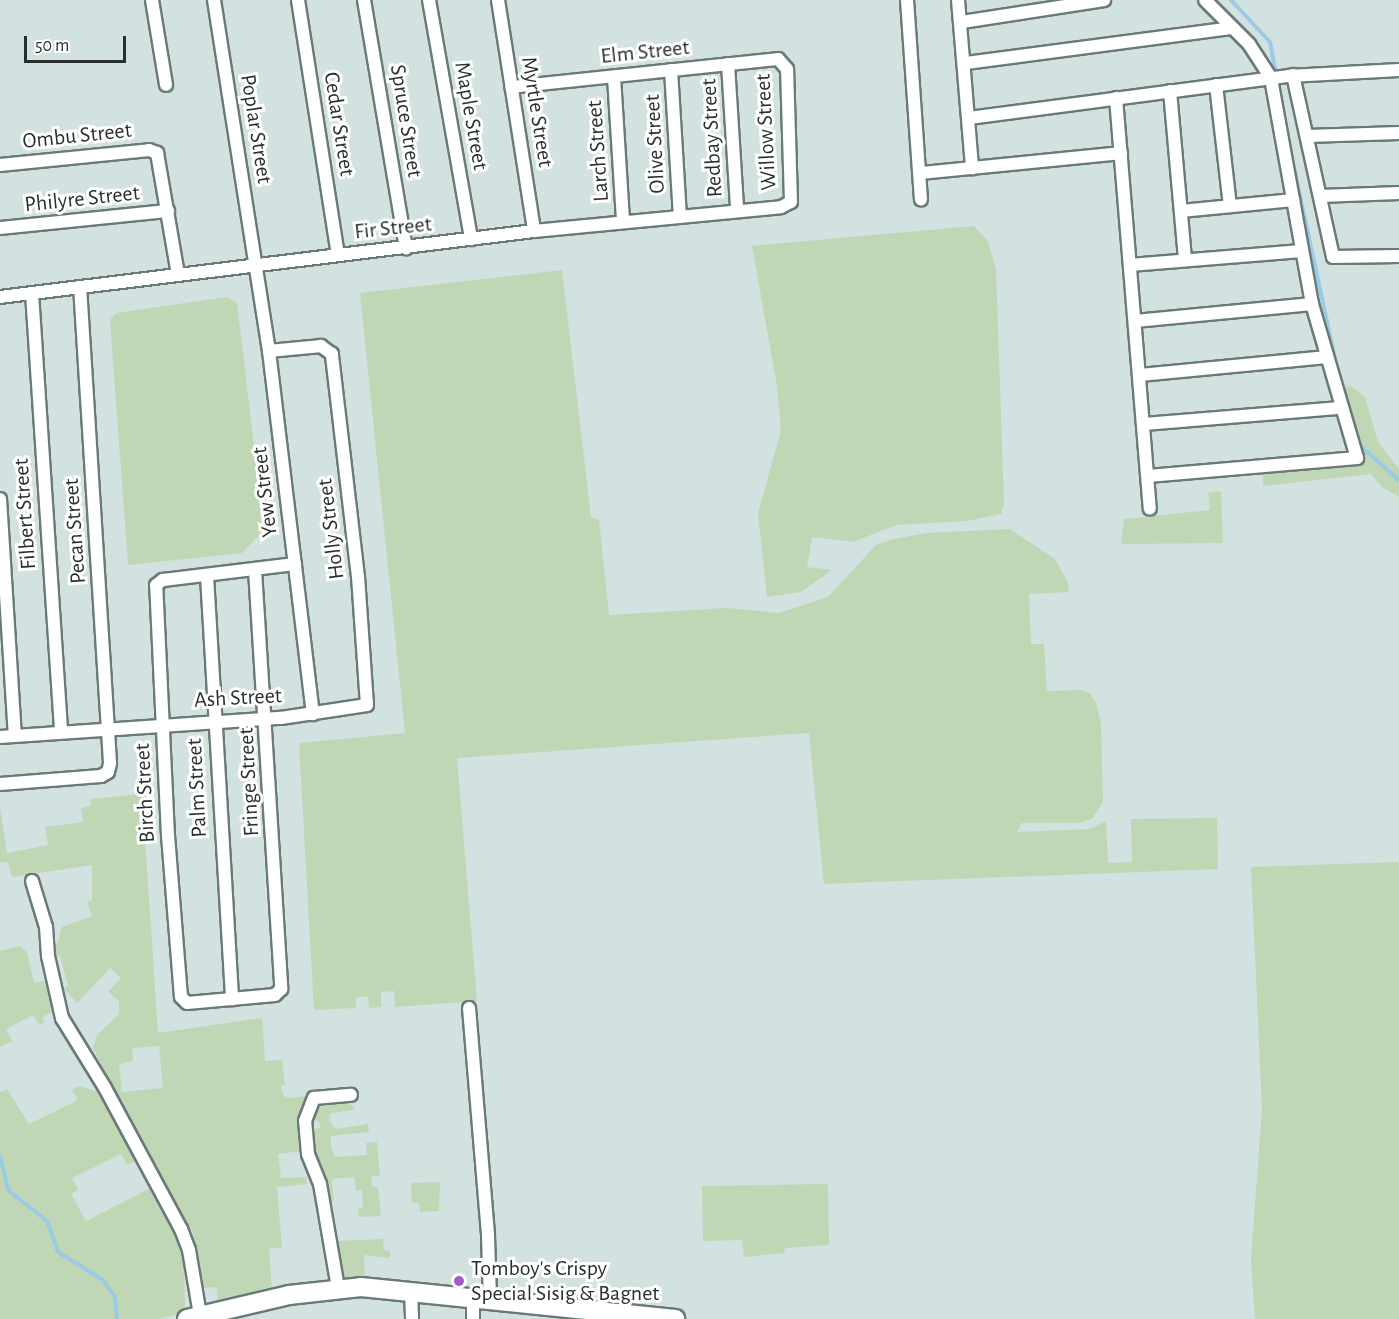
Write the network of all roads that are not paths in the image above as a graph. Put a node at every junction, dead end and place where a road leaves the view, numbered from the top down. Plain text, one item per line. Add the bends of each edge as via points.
1 (152, 0) edge
2 (214, 0) edge
3 (298, 0) edge
4 (364, 0) edge
5 (429, 0) edge
6 (498, 0) edge
7 (907, 0) edge
8 (958, 0) edge
9 (1104, 0) edge
10 (1204, 0) edge
11 (962, 22) junction
12 (1233, 28) junction
13 (782, 61) joint
14 (966, 63) junction
15 (729, 64) junction
16 (671, 70) junction
17 (1399, 70) edge
18 (1291, 75) junction
19 (615, 77) junction
20 (1273, 78) junction
21 (166, 85) dead end
22 (1216, 85) junction
23 (511, 87) junction
24 (1170, 91) junction
25 (1116, 98) junction
26 (969, 118) junction
27 (1399, 133) edge
28 (1307, 136) junction
29 (1121, 153) junction
30 (0, 165) edge
31 (972, 168) junction
32 (921, 172) junction
33 (1399, 193) edge
34 (1320, 196) junction
35 (921, 200) dead end
36 (1293, 200) junction
37 (790, 202) joint
38 (1230, 206) junction
39 (737, 209) junction
40 (168, 211) junction
41 (1181, 211) junction
42 (680, 216) junction
43 (623, 222) junction
44 (0, 228) edge
45 (534, 231) junction
46 (471, 240) junction
47 (406, 248) junction
48 (1301, 250) junction
49 (338, 255) junction
50 (1399, 256) edge
51 (1185, 260) junction
52 (255, 265) junction
53 (1130, 265) junction
54 (178, 274) junction
55 (80, 288) junction
56 (32, 294) junction
57 (0, 297) edge
58 (1312, 304) junction
59 (1135, 321) junction
60 (268, 351) junction
61 (1327, 357) junction
62 (1140, 375) junction
63 (1340, 408) junction
64 (1144, 424) junction
65 (1148, 476) junction
66 (0, 499) edge
67 (1150, 509) dead end
68 (295, 564) junction
69 (255, 570) junction
70 (207, 576) junction
71 (367, 705) joint
72 (313, 714) junction
73 (266, 717) junction
74 (214, 720) junction
75 (162, 724) junction
76 (110, 727) junction
77 (61, 731) junction
78 (15, 736) junction
79 (0, 737) edge
80 (0, 784) edge
81 (32, 880) dead end
82 (232, 999) junction
83 (469, 1008) dead end
84 (351, 1095) dead end
85 (338, 1288) junction
86 (411, 1289) junction
87 (482, 1299) junction
88 (193, 1317) edge
89 (412, 1319) edge
90 (473, 1319) edge
91 (675, 1319) edge

1 - 21 street
2 - 52 street, Poplar Street
3 - 49 street, Cedar Street
4 - 47 street, Spruce Street
5 - 46 street, Maple Street
6 - 23 street, Myrtle Street
7 - 32 street
8 - 11 street
9 - 11 street
10 - 12 street
11 - 14 street
12 - 14 street
12 - 20 street
13 - 15 street, Elm Street via 774,58
13 - 37 street, Willow Street via 787,69 790,111
14 - 26 street
15 - 16 street, Elm Street
15 - 39 street, Redbay Street
16 - 19 street, Elm Street
16 - 42 street, Olive Street
17 - 18 street
18 - 20 street
18 - 28 street
19 - 23 street, Elm Street
19 - 43 street, Larch Street
20 - 22 street
20 - 36 street
22 - 24 street
22 - 38 street
23 - 45 street, Myrtle Street
24 - 25 street
24 - 41 street
25 - 26 street
25 - 29 street
26 - 31 street
27 - 28 street
28 - 34 street
29 - 31 street
29 - 53 street
30 - 40 street, Ombu Street via 149,150 157,153
31 - 32 street
32 - 35 street
33 - 34 street
34 - 50 street via 1335,258
36 - 38 street
36 - 48 street
37 - 39 street, Fir Street via 781,207
38 - 41 street
39 - 42 street, Fir Street
40 - 44 street, Philyre Street
40 - 54 street
41 - 51 street
42 - 43 street, Fir Street
43 - 45 street, Fir Street
45 - 46 street, Fir Street
46 - 47 street, Fir Street
47 - 49 street, Fir Street
48 - 51 street
48 - 58 street
49 - 52 street, Fir Street
51 - 53 street
52 - 54 street, Fir Street
52 - 60 street, Yew Street
53 - 59 street
54 - 55 street, Fir Street
55 - 56 street, Fir Street
55 - 76 street, Pecan Street
56 - 57 street, Fir Street
56 - 77 street, Filbert Street
58 - 59 street
58 - 61 street
59 - 62 street
60 - 68 street, Yew Street
60 - 71 street, Holly Street via 328,349 358,577
61 - 62 street
61 - 63 street
62 - 64 street
63 - 64 street
63 - 65 street via 1357,458
64 - 65 street
65 - 67 street
66 - 78 street
68 - 69 street
68 - 72 street, Yew Street
69 - 70 street
69 - 73 street, Fringe Street
70 - 74 street, Palm Street
70 - 75 street, Birch Street via 158,582
71 - 72 street, Ash Street
72 - 73 street, Ash Street
73 - 74 street, Ash Street
73 - 82 street, Fringe Street via 280,992
74 - 75 street, Ash Street
74 - 82 street, Palm Street
75 - 76 street, Ash Street
75 - 82 street, Birch Street via 183,1002
76 - 77 street, Ash Street
76 - 80 street, Pecan Street via 108,772 101,776
77 - 78 street, Ash Street
78 - 79 street, Ash Street
81 - 88 street via 46,927 48,956 62,1018 94,1068 181,1229 189,1250
83 - 87 street via 488,1236
84 - 85 street via 314,1098 306,1120 308,1154 320,1184
85 - 86 street
85 - 88 street via 275,1297
86 - 87 street
86 - 89 street
87 - 90 street
87 - 91 street

